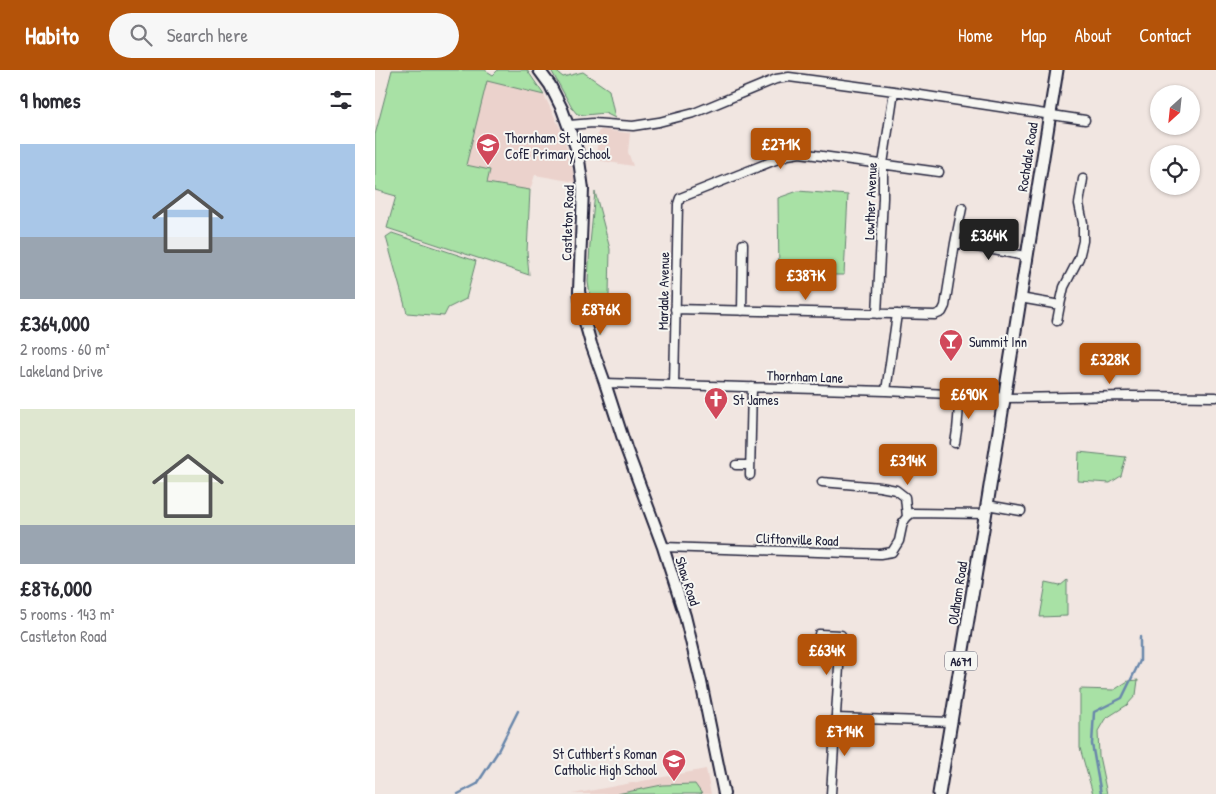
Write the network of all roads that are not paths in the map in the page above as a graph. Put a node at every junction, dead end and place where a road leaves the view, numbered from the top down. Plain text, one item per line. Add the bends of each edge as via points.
1 (539, 70) edge
2 (776, 70) edge
3 (1057, 70) edge
4 (776, 79) junction
5 (894, 90) junction
6 (1049, 114) junction
7 (1085, 120) dead end
8 (569, 125) junction
9 (883, 164) junction
10 (939, 172) dead end
11 (1083, 179) dead end
12 (962, 208) dead end
13 (955, 243) junction
14 (743, 244) dead end
15 (1026, 256) junction
16 (1020, 298) junction
17 (1060, 305) junction
18 (675, 309) junction
19 (742, 310) junction
20 (877, 314) junction
21 (897, 314) junction
22 (1057, 321) dead end
23 (605, 383) junction
24 (674, 385) junction
25 (752, 387) junction
26 (886, 390) junction
27 (960, 395) junction
28 (1216, 396) edge
29 (1004, 398) junction
30 (955, 443) dead end
31 (737, 464) dead end
32 (750, 465) junction
33 (750, 475) dead end
34 (822, 482) dead end
35 (986, 510) junction
36 (1021, 511) dead end
37 (907, 517) junction
38 (663, 547) junction
39 (819, 634) dead end
40 (836, 718) junction
41 (951, 722) junction
42 (724, 794) edge
43 (831, 794) edge
44 (939, 794) edge

1 - 8 street, Castleton Road
2 - 4 street
3 - 6 main road, Rochdale Road / A671
4 - 5 street via 789,77
4 - 8 street via 694,113 659,122 633,126
5 - 6 street
5 - 9 street, Lowther Avenue
6 - 7 street
6 - 15 main road, Rochdale Road / A671
8 - 23 street, Castleton Road via 578,153 583,188 579,291 591,344
9 - 10 street
9 - 18 street, Mardale Avenue via 788,154 680,198
9 - 20 street, Lowther Avenue
11 - 17 street via 1079,204 1083,241
12 - 13 street
13 - 15 street
13 - 21 street via 942,312 935,315
14 - 19 street
15 - 16 main road, Rochdale Road / A671
16 - 17 street
16 - 29 main road, Rochdale Road / A671
17 - 22 street
18 - 19 street
18 - 24 street, Mardale Avenue
19 - 20 street
20 - 21 street
21 - 26 street
23 - 24 street, Thornham Lane
23 - 38 street, Shaw Road
24 - 25 street, Thornham Lane
25 - 26 street, Thornham Lane
25 - 32 street
26 - 27 street, Thornham Lane
27 - 29 street, Thornham Lane
27 - 30 street
28 - 29 street, Thornham Lane
29 - 35 main road, Oldham Road / A671
31 - 32 street
32 - 33 street
34 - 37 street via 896,490 905,497
35 - 36 street
35 - 37 street via 912,513
35 - 41 main road, Oldham Road / A671
37 - 38 street, Cliftonville Road via 892,552 880,554
38 - 42 street, Shaw Road via 685,616
39 - 40 street via 841,635
40 - 41 street
40 - 43 street
41 - 44 main road, Oldham Road / A671

